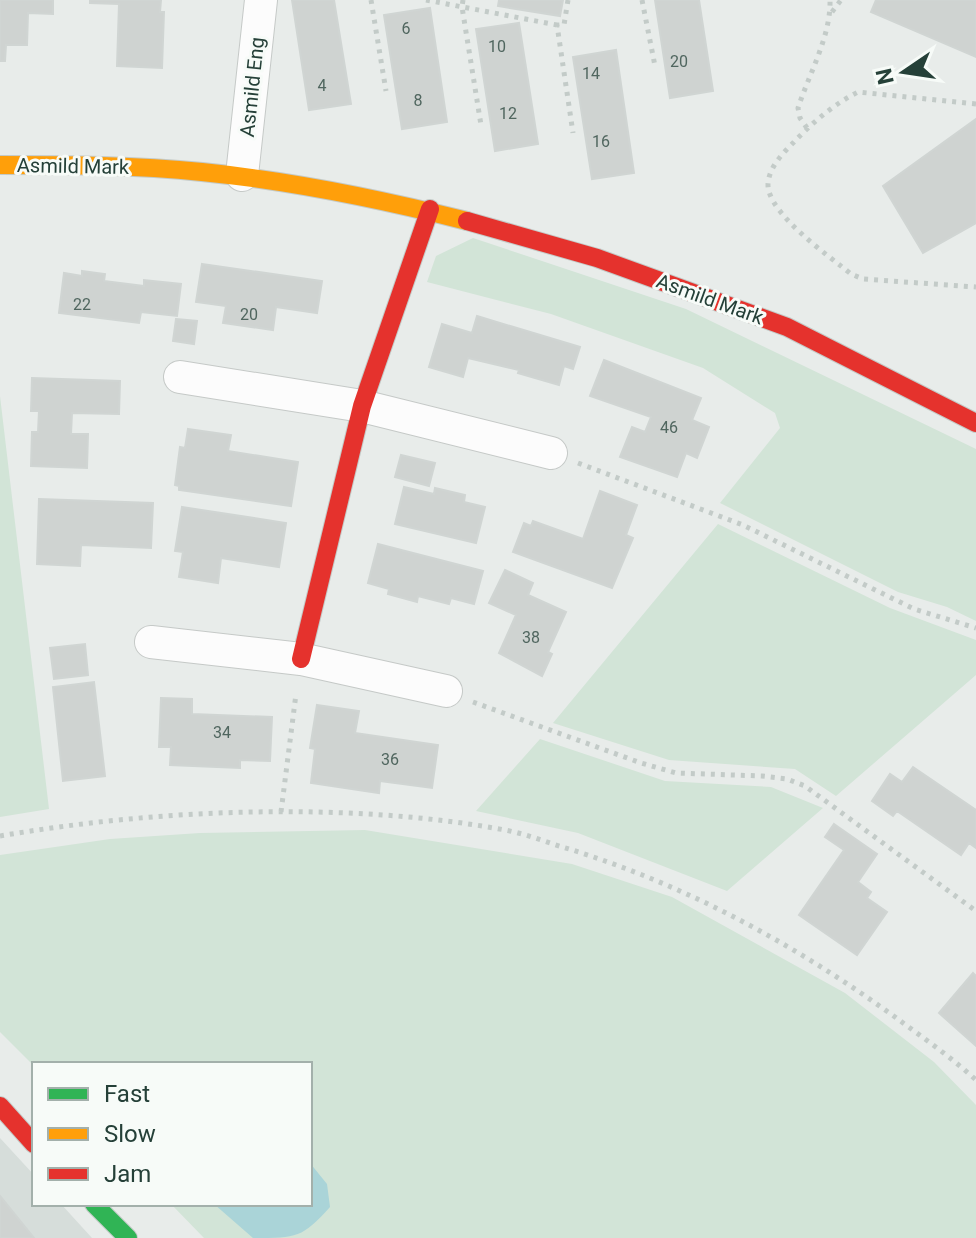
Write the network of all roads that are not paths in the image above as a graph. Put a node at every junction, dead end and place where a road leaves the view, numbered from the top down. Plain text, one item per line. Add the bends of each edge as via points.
1 (261, 0) edge
2 (0, 165) edge
3 (242, 175) junction
4 (430, 209) junction
5 (180, 377) dead end
6 (362, 406) junction
7 (976, 423) edge
8 (551, 453) road end
9 (151, 642) dead end
10 (301, 659) junction
11 (446, 691) road end
12 (0, 1106) edge
13 (32, 1142) edge
14 (96, 1206) edge
15 (128, 1238) edge

1 - 3 street, Asmild Eng
2 - 3 street, Asmild Mark via 58,163
3 - 4 street, Asmild Mark
4 - 6 street
4 - 7 street, Asmild Mark via 624,267 790,328
5 - 6 street
6 - 8 street
6 - 10 street
9 - 10 street
10 - 11 street
12 - 13 street
14 - 15 street

